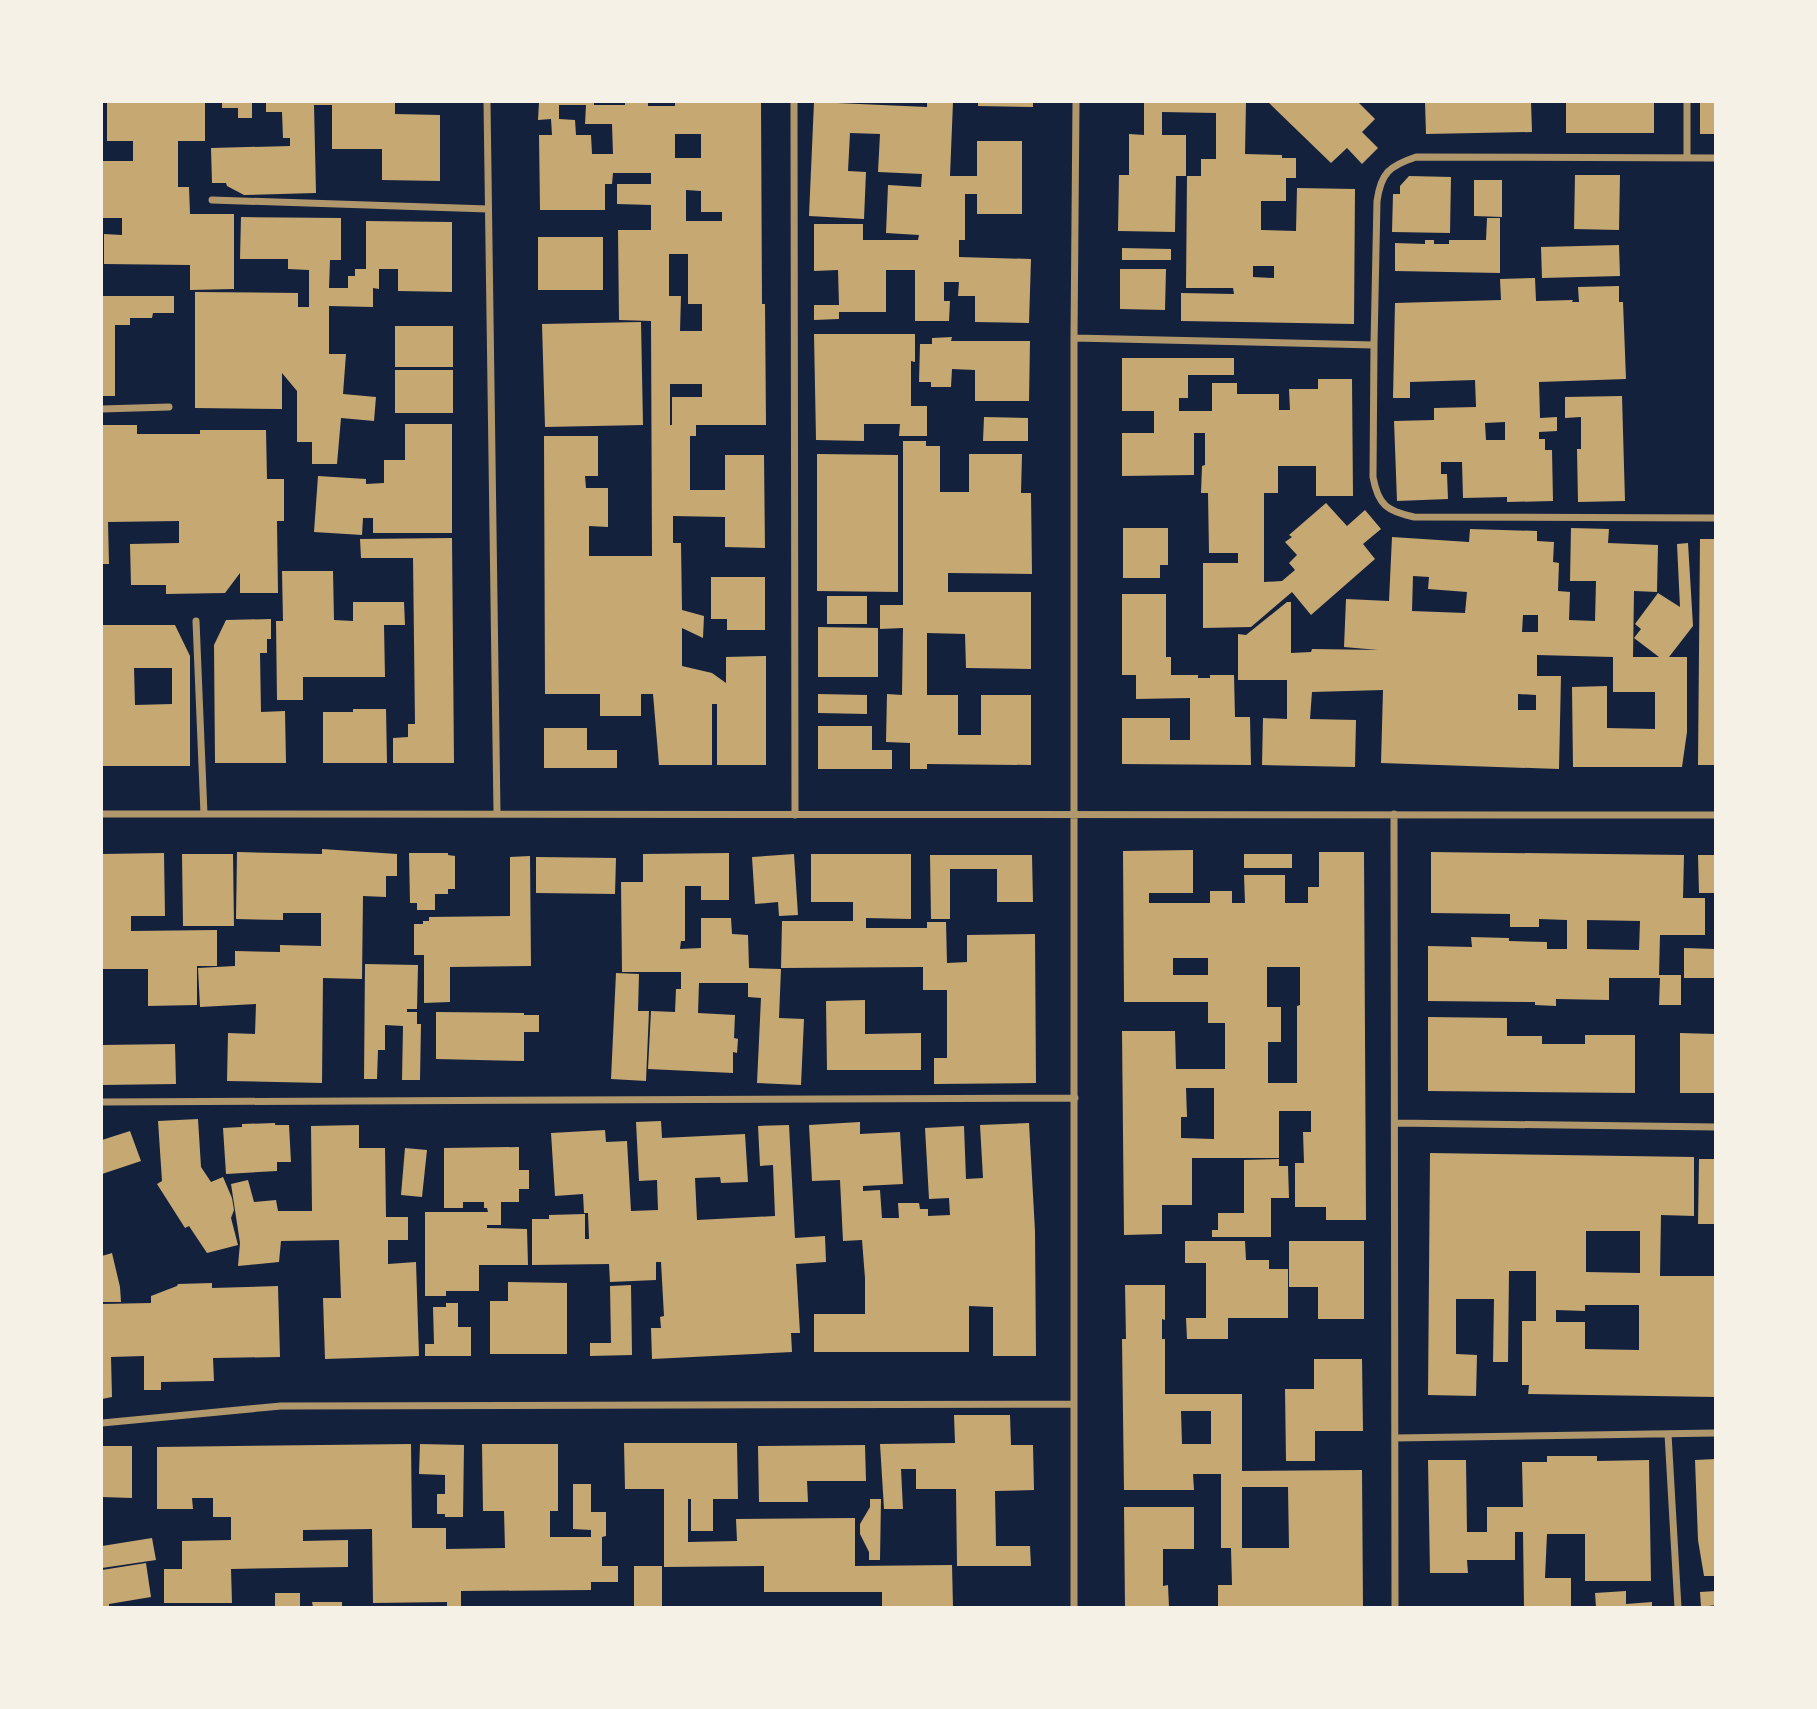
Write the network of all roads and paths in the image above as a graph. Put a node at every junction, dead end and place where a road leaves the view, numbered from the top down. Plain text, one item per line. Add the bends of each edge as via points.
1 (487, 102) edge
2 (794, 102) edge
3 (1076, 102) edge
4 (1687, 102) edge
5 (1687, 158) junction
6 (1716, 158) edge
7 (212, 200) dead end
8 (488, 209) junction
9 (1074, 338) junction
10 (1374, 345) junction
11 (169, 407) dead end
12 (102, 409) edge
13 (1716, 518) edge
14 (196, 621) dead end
15 (496, 813) junction
16 (1075, 813) junction
17 (102, 814) edge
18 (204, 814) junction
19 (795, 814) junction
20 (1394, 814) junction
21 (1716, 814) edge
22 (1074, 1098) junction
23 (102, 1102) edge
24 (1395, 1123) junction
25 (1716, 1127) edge
26 (1074, 1404) junction
27 (102, 1423) edge
28 (1716, 1433) edge
29 (1668, 1434) junction
30 (1395, 1437) junction
31 (1074, 1608) edge
32 (1395, 1608) edge
33 (1678, 1608) edge

1 - 8 street
2 - 19 street
3 - 9 street
4 - 5 street
5 - 6 street
5 - 10 street via 1416,157 1399,162 1386,172 1377,201
7 - 8 street
8 - 15 street
9 - 10 street
9 - 16 street
10 - 13 street via 1373,477 1383,505 1397,513 1414,517
11 - 12 street
14 - 18 street
15 - 18 street
15 - 19 street
16 - 19 street
16 - 20 street
16 - 22 street
17 - 18 street
20 - 21 street
20 - 24 street
22 - 23 street
22 - 26 street
24 - 25 street
24 - 30 street
26 - 27 street via 281,1405
26 - 31 street
28 - 29 street
29 - 30 street
29 - 33 street
30 - 32 street

